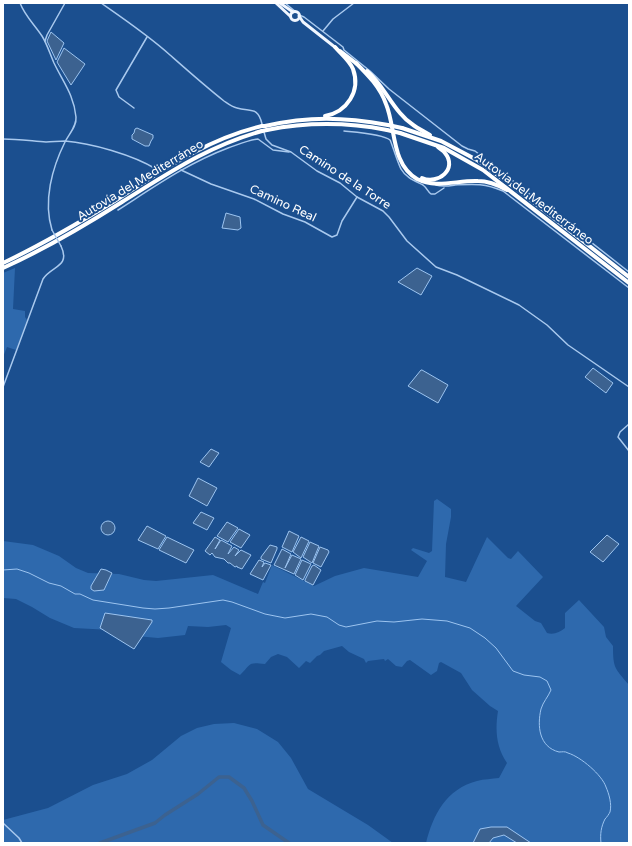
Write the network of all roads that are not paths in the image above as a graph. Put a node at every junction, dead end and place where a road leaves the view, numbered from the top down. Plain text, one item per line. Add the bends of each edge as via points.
1 (20, 3) edge
2 (65, 3) edge
3 (101, 3) edge
4 (276, 3) edge
5 (280, 3) edge
6 (285, 3) edge
7 (354, 3) edge
8 (295, 12) junction
9 (290, 16) junction
10 (298, 17) junction
11 (322, 31) junction
12 (147, 37) junction
13 (45, 41) junction
14 (335, 47) junction
15 (342, 51) junction
16 (356, 63) junction
17 (366, 71) junction
18 (134, 108) dead end
19 (318, 118) junction
20 (387, 127) junction
21 (264, 128) junction
22 (344, 131) dead end
23 (3, 139) edge
24 (66, 141) junction
25 (441, 141) junction
26 (435, 144) junction
27 (291, 152) junction
28 (156, 169) dead end
29 (181, 170) junction
30 (452, 184) junction
31 (435, 185) junction
32 (443, 186) junction
33 (438, 191) junction
34 (515, 195) junction
35 (357, 197) junction
36 (118, 210) dead end
37 (3, 263) edge
38 (3, 268) edge
39 (629, 272) edge
40 (629, 277) edge
41 (629, 283) edge
42 (629, 288) edge
43 (3, 387) edge
44 (629, 387) edge
45 (629, 424) edge
46 (629, 451) edge
47 (3, 823) edge
48 (22, 843) edge

1 - 13 street via 28,20
2 - 13 street
3 - 12 street, Camino de la Torre
4 - 9 main road
5 - 8 main road
6 - 8 street
7 - 11 street
8 - 9 main road
8 - 10 main road
9 - 10 main road via 292,20
10 - 11 street via 304,17
10 - 14 main road
11 - 15 street via 340,45
12 - 18 street via 116,90 119,97
12 - 27 street, Camino de la Torre via 224,101 236,108 255,112 262,120 269,142
13 - 24 street via 67,85 75,113 76,121
14 - 15 main road
14 - 19 highway via 353,70 355,78 352,98 344,108 334,114
15 - 16 highway
15 - 39 street via 462,146 475,151
16 - 17 highway
16 - 31 highway via 375,83 382,96 390,115 401,161 415,178
17 - 25 highway via 379,83 409,122
17 - 26 highway via 378,83 388,100 398,146 405,163 417,176 429,181 443,176 449,164 446,154
19 - 20 highway, Autovía del Mediterráneo via 352,119
19 - 21 highway, Autovía del Mediterráneo via 290,121
20 - 21 highway, Autovía del Mediterráneo via 330,123
20 - 25 highway, Autovía del Mediterráneo, bridge via 402,128
20 - 26 highway, Autovía del Mediterráneo, bridge
21 - 37 highway, Autovía del Mediterráneo via 223,139 188,155 70,228
21 - 38 highway, Autovía del Mediterráneo via 231,140 192,159 73,232
22 - 33 street via 389,139 404,173 432,194
23 - 24 street
24 - 28 street via 115,152
24 - 43 street, bridge via 54,168 49,199 52,230 64,254 58,267 43,279
25 - 40 highway, Autovía del Mediterráneo via 478,160 496,173
26 - 34 highway, Autovía del Mediterráneo via 470,162
27 - 29 street via 273,150 255,139 212,154
27 - 35 street, Camino de la Torre
29 - 35 street, Camino Real via 254,199 332,237 337,235
29 - 36 street
30 - 32 highway
30 - 34 highway via 486,182 500,186
30 - 42 street via 487,185 503,191
31 - 32 highway
31 - 33 street
32 - 33 street
32 - 33 street
34 - 41 highway, Autovía del Mediterráneo
35 - 44 street, Camino de la Torre via 386,214 407,241 436,266 518,305 548,325 570,346
45 - 46 street via 618,434
47 - 48 street

